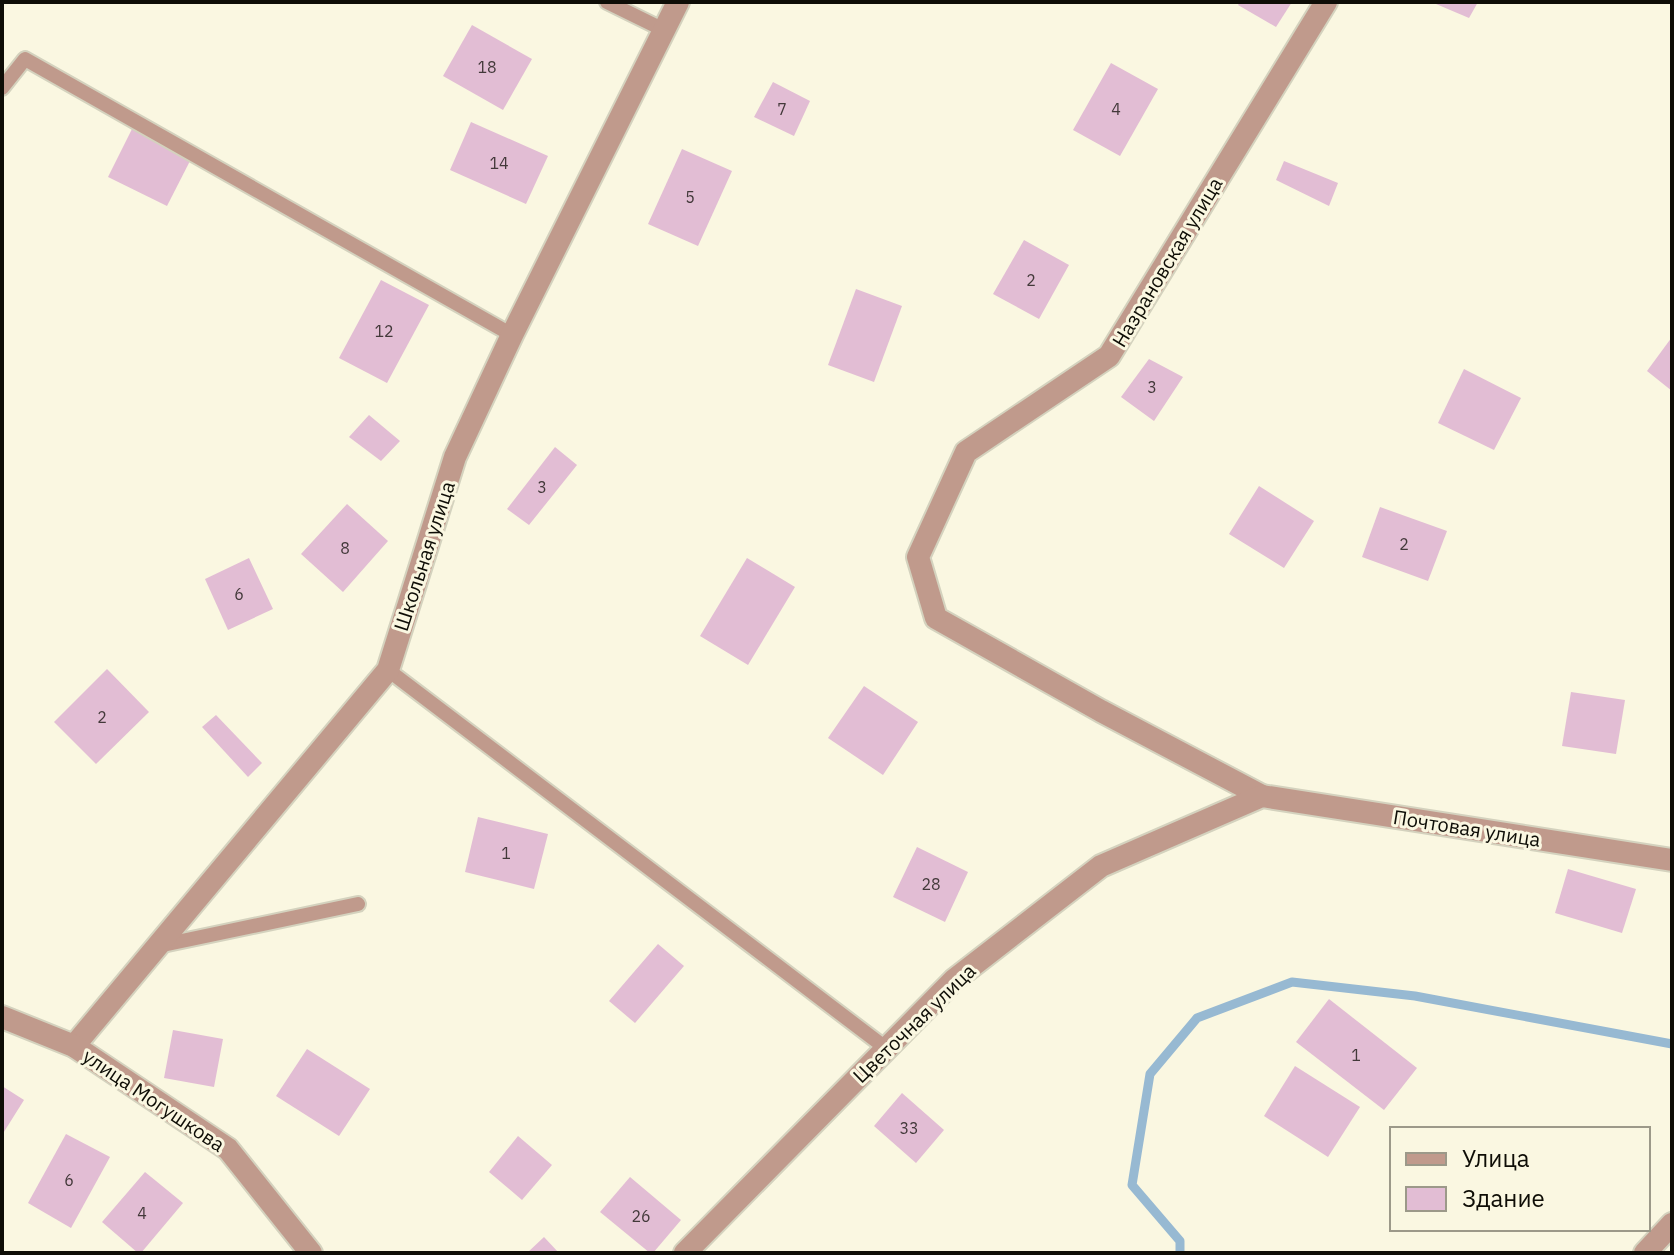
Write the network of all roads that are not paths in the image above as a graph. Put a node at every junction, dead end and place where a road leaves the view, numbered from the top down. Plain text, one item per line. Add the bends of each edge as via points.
1 (607, 2) edge
2 (678, 2) edge
3 (1326, 2) edge
4 (664, 30) junction
5 (2, 88) edge
6 (512, 335) junction
7 (388, 670) junction
8 (1262, 796) junction
9 (1672, 860) edge
10 (358, 904) dead end
11 (157, 946) junction
12 (2, 1017) edge
13 (74, 1046) junction
14 (887, 1049) junction
15 (1672, 1224) edge
16 (311, 1253) edge
17 (685, 1253) edge
18 (1645, 1253) edge

1 - 4 lane
2 - 4 street, Школьная улица
3 - 8 street, Назрановская улица via 1109,356 966,452 918,557 936,618
4 - 6 street, Школьная улица
5 - 6 lane via 25,59
6 - 7 street, Школьная улица via 455,457
7 - 11 street, Школьная улица
7 - 14 lane
8 - 9 street, Почтовая улица
8 - 14 street, Цветочная улица via 1101,866 954,980
10 - 11 lane
11 - 13 street, Школьная улица
12 - 13 street, улица Могушкова
13 - 16 street, улица Могушкова via 228,1149
14 - 17 street, Цветочная улица
15 - 18 street

